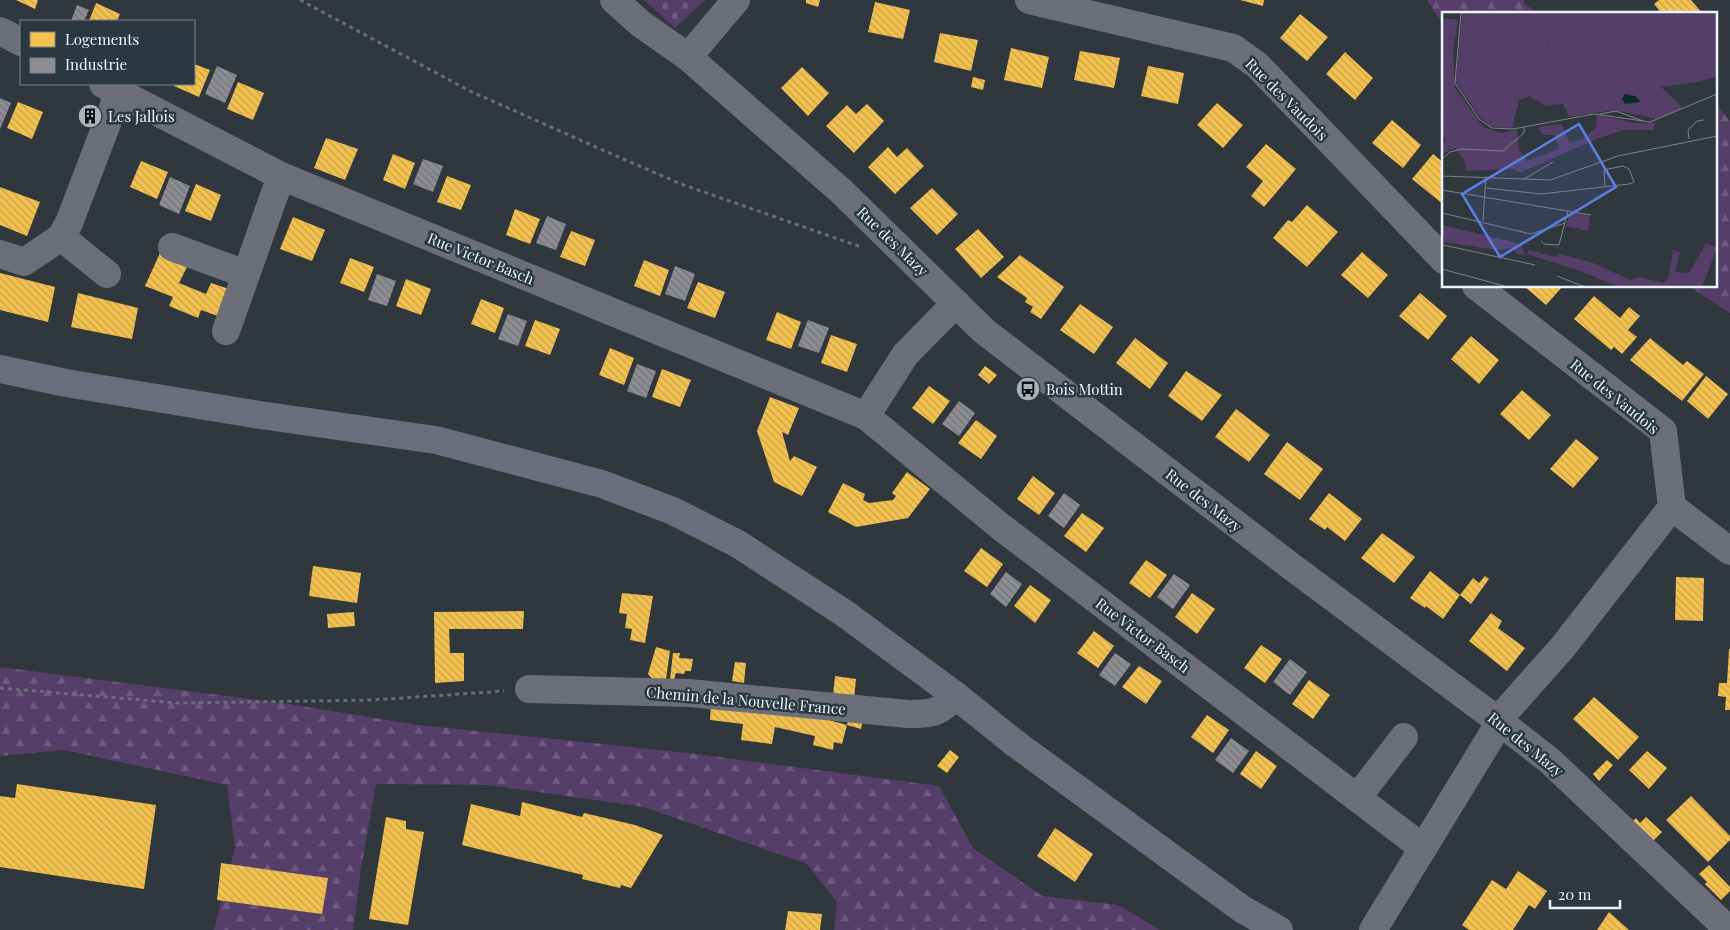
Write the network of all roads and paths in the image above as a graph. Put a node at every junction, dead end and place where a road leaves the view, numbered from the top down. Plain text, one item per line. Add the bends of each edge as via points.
1 (300, 0) edge
2 (614, 0) edge
3 (736, 0) edge
4 (1029, 0) edge
5 (0, 31) edge
6 (20, 41) edge
7 (688, 57) junction
8 (110, 87) edge
9 (281, 176) junction
10 (61, 237) junction
11 (172, 246) dead end
12 (865, 249) dead end
13 (0, 254) edge
14 (1442, 258) edge
15 (107, 274) dead end
16 (246, 274) junction
17 (1479, 288) edge
18 (956, 303) junction
19 (226, 331) dead end
20 (0, 370) edge
21 (866, 416) junction
22 (1672, 507) junction
23 (1730, 551) edge
24 (0, 688) edge
25 (529, 689) joint
26 (955, 695) junction
27 (1500, 722) junction
28 (1404, 737) dead end
29 (1357, 798) junction
30 (1423, 848) junction
31 (1279, 930) edge
32 (1373, 930) edge
33 (1729, 930) edge

1 - 12 path via 470,91 607,152 681,184
2 - 7 street, Rue des Mazy via 641,24
3 - 7 street
4 - 14 street, Rue des Vaudois via 1233,48 1257,65
5 - 6 street
7 - 18 street, Rue des Mazy via 841,192
8 - 9 street, Rue Victor Basch
8 - 10 street via 114,106
9 - 16 street
9 - 21 street, Rue Victor Basch
10 - 13 street via 24,262
10 - 15 street
11 - 16 street
16 - 19 street
17 - 22 street, Rue des Vaudois via 1662,431
18 - 21 street via 905,355
18 - 27 street, Rue des Mazy via 984,331 1292,568
20 - 26 main road via 260,415 436,440 602,484 673,512 738,544 844,613
21 - 29 street, Rue Victor Basch via 1008,533
22 - 23 street
22 - 27 street
24 - 25 path via 177,703 373,700
25 - 26 street, Chemin de la Nouvelle France via 689,693 908,714 932,714 946,706
26 - 31 main road via 1016,744 1234,903
27 - 30 street
27 - 33 street, Rue des Mazy via 1550,761
28 - 29 street
29 - 30 street, Rue Victor Basch
30 - 32 street

